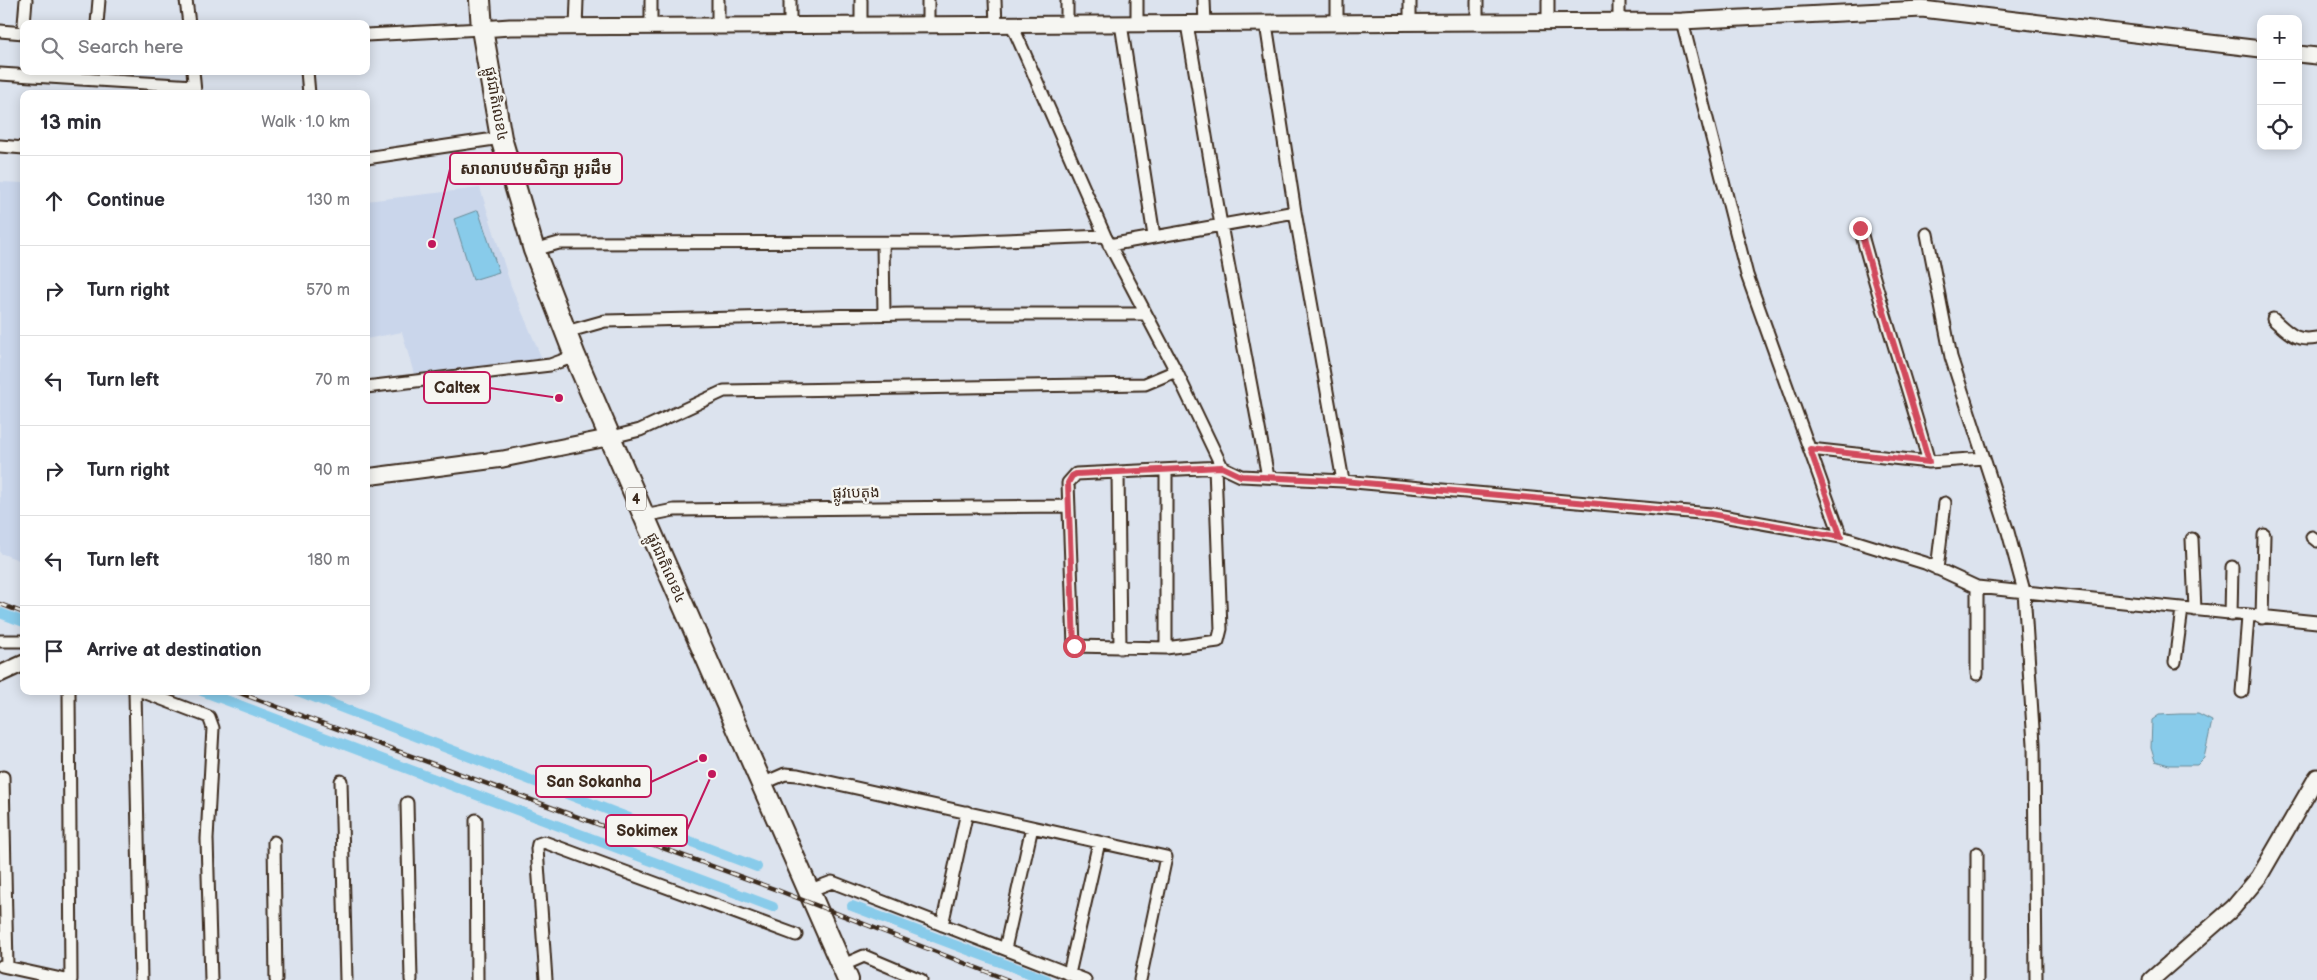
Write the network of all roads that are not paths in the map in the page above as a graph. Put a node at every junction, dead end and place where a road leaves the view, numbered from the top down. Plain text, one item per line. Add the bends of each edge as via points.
1 (26, 0) edge
2 (99, 0) edge
3 (182, 0) edge
4 (480, 0) edge
5 (577, 0) edge
6 (651, 0) edge
7 (718, 0) edge
8 (790, 0) edge
9 (861, 0) edge
10 (928, 0) edge
11 (996, 0) edge
12 (1067, 0) edge
13 (1137, 0) edge
14 (1204, 0) edge
15 (1338, 0) edge
16 (1410, 0) edge
17 (1477, 0) edge
18 (1548, 0) edge
19 (1619, 0) edge
20 (1921, 5) edge
21 (24, 20) edge
22 (97, 20) edge
23 (188, 20) edge
24 (1619, 21) junction
25 (1682, 21) junction
26 (1410, 22) junction
27 (1477, 22) junction
28 (1548, 22) junction
29 (1337, 23) junction
30 (1121, 24) junction
31 (1137, 24) junction
32 (1187, 24) junction
33 (1205, 24) junction
34 (1266, 24) junction
35 (996, 25) junction
36 (1012, 25) junction
37 (1067, 25) junction
38 (790, 26) junction
39 (861, 26) junction
40 (928, 26) junction
41 (650, 27) junction
42 (718, 27) junction
43 (576, 28) junction
44 (482, 29) junction
45 (0, 31) edge
46 (20, 32) edge
47 (370, 35) edge
48 (2257, 48) edge
49 (2302, 54) edge
50 (2317, 56) edge
51 (0, 74) edge
52 (193, 75) edge
53 (307, 75) edge
54 (195, 90) edge
55 (309, 90) edge
56 (501, 138) junction
57 (0, 146) edge
58 (20, 148) edge
59 (370, 157) edge
60 (1295, 212) junction
61 (1221, 224) junction
62 (1860, 228) dead end
63 (1928, 234) dead end
64 (1154, 236) junction
65 (1107, 240) junction
66 (883, 243) junction
67 (534, 250) junction
68 (884, 314) junction
69 (1145, 314) junction
70 (2273, 319) dead end
71 (566, 332) junction
72 (2317, 338) edge
73 (575, 356) junction
74 (1176, 371) junction
75 (370, 387) edge
76 (612, 437) junction
77 (1810, 449) junction
78 (1984, 458) junction
79 (1929, 462) junction
80 (1218, 467) junction
81 (1166, 470) junction
82 (1118, 472) junction
83 (370, 476) edge
84 (1268, 477) junction
85 (1343, 481) junction
86 (1945, 503) dead end
87 (1069, 506) junction
88 (644, 516) junction
89 (2264, 535) dead end
90 (1841, 537) junction
91 (2192, 539) dead end
92 (2232, 567) dead end
93 (1937, 569) junction
94 (1977, 587) junction
95 (2024, 591) junction
96 (2182, 609) junction
97 (2195, 610) junction
98 (2231, 615) junction
99 (2248, 617) junction
100 (2262, 618) junction
101 (2317, 622) edge
102 (0, 641) edge
103 (20, 641) edge
104 (1120, 648) junction
105 (1166, 648) junction
106 (2175, 662) dead end
107 (20, 665) edge
108 (0, 674) edge
109 (1977, 674) dead end
110 (2242, 692) dead end
111 (69, 695) edge
112 (135, 695) edge
113 (151, 695) edge
114 (4, 777) dead end
115 (2317, 777) edge
116 (341, 781) dead end
117 (762, 784) junction
118 (407, 803) dead end
119 (967, 812) junction
120 (476, 820) dead end
121 (1032, 827) junction
122 (274, 842) dead end
123 (1099, 842) junction
124 (1977, 853) dead end
125 (808, 891) junction
126 (942, 925) junction
127 (796, 935) dead end
128 (1005, 949) junction
129 (4, 966) edge
130 (844, 973) edge
131 (1069, 974) junction
132 (22, 975) edge
133 (66, 980) edge
134 (71, 980) edge
135 (141, 980) edge
136 (210, 980) edge
137 (276, 980) edge
138 (346, 980) edge
139 (411, 980) edge
140 (477, 980) edge
141 (546, 980) edge
142 (921, 980) edge
143 (1085, 980) edge
144 (1140, 980) edge
145 (1977, 980) edge
146 (2036, 980) edge
147 (2151, 980) edge

1 - 21 street
2 - 22 street
3 - 23 street
4 - 44 highway, ផ្លូវជាតិលេខ៤ / 4
5 - 43 street
6 - 41 street
7 - 42 street
8 - 38 street
9 - 39 street
10 - 40 street
11 - 35 street
12 - 37 street
13 - 31 street
14 - 33 street
15 - 29 street
16 - 26 street
17 - 27 street
18 - 28 street
19 - 24 street
20 - 25 street
20 - 48 street
24 - 25 street
24 - 28 street
25 - 77 street via 1747,275
26 - 27 street
26 - 29 street
27 - 28 street
29 - 34 street
30 - 31 street
30 - 37 street
30 - 64 street
31 - 32 street
32 - 33 street
32 - 61 street
33 - 34 street
34 - 60 street
35 - 36 street
35 - 40 street
36 - 37 street
36 - 65 street
38 - 39 street
38 - 42 street
39 - 40 street
41 - 42 street
41 - 43 street
43 - 44 street
44 - 47 street
44 - 56 highway, ផ្លូវជាតិលេខ៤ / 4
45 - 46 street
49 - 50 street
51 - 54 street
52 - 54 street
53 - 55 street
56 - 59 street
56 - 67 highway, ផ្លូវជាតិលេខ៤ / 4
57 - 58 street
60 - 61 street
60 - 85 street
61 - 64 street
61 - 84 street
62 - 79 street
63 - 78 street via 1951,356
64 - 65 street
65 - 66 street
65 - 69 street
66 - 67 street via 559,243
66 - 68 street
67 - 71 highway, ផ្លូវជាតិលេខ៤ / 4
68 - 69 street
68 - 71 street via 605,321
69 - 74 street
70 - 72 street via 2298,339
71 - 73 highway, ផ្លូវជាតិលេខ៤ / 4
73 - 75 street via 550,365
73 - 76 highway, ផ្លូវជាតិលេខ៤ / 4
74 - 76 street via 1145,384 724,391 640,430
74 - 80 street
76 - 83 street via 503,459
76 - 88 highway, ផ្លូវជាតិលេខ៤ / 4
77 - 79 street
77 - 90 street
78 - 79 street
78 - 95 street
80 - 81 street
80 - 84 street via 1241,476
80 - 105 street via 1220,637 1210,644
81 - 82 street
81 - 105 street
82 - 87 street via 1072,476 1068,483
82 - 104 street
84 - 85 street
85 - 90 street via 1711,514
86 - 93 street
87 - 88 street, ផ្លូវបេតុង via 674,510
87 - 104 street via 1073,642 1078,647
88 - 117 highway, ផ្លូវជាតិលេខ៤ / 4
89 - 100 street
90 - 93 street via 1925,562
91 - 97 street
92 - 98 street
93 - 94 street
94 - 95 street
94 - 109 street
95 - 96 street
95 - 146 street via 2034,744
96 - 97 street
96 - 106 street
97 - 98 street
98 - 99 street
99 - 100 street
99 - 110 street
100 - 101 street
102 - 103 street
104 - 105 street
107 - 108 street
111 - 134 street
112 - 135 street
113 - 136 street via 209,718 214,728 207,838
114 - 129 street
115 - 147 street via 2259,877 2233,908
116 - 138 street
117 - 119 street via 785,774 798,775
117 - 125 highway, ផ្លូវជាតិលេខ៤ / 4
118 - 139 street
119 - 121 street
119 - 126 street
120 - 140 street
121 - 123 street
121 - 128 street
122 - 137 street
123 - 131 street
123 - 144 street via 1166,857
124 - 145 street
125 - 126 street via 832,882
125 - 130 highway, ផ្លូវជាតិលេខ៤ / 4
126 - 128 street
127 - 141 street via 544,842 538,844 537,849
128 - 131 street
129 - 132 street
130 - 142 street via 864,956
131 - 143 street
132 - 133 street

